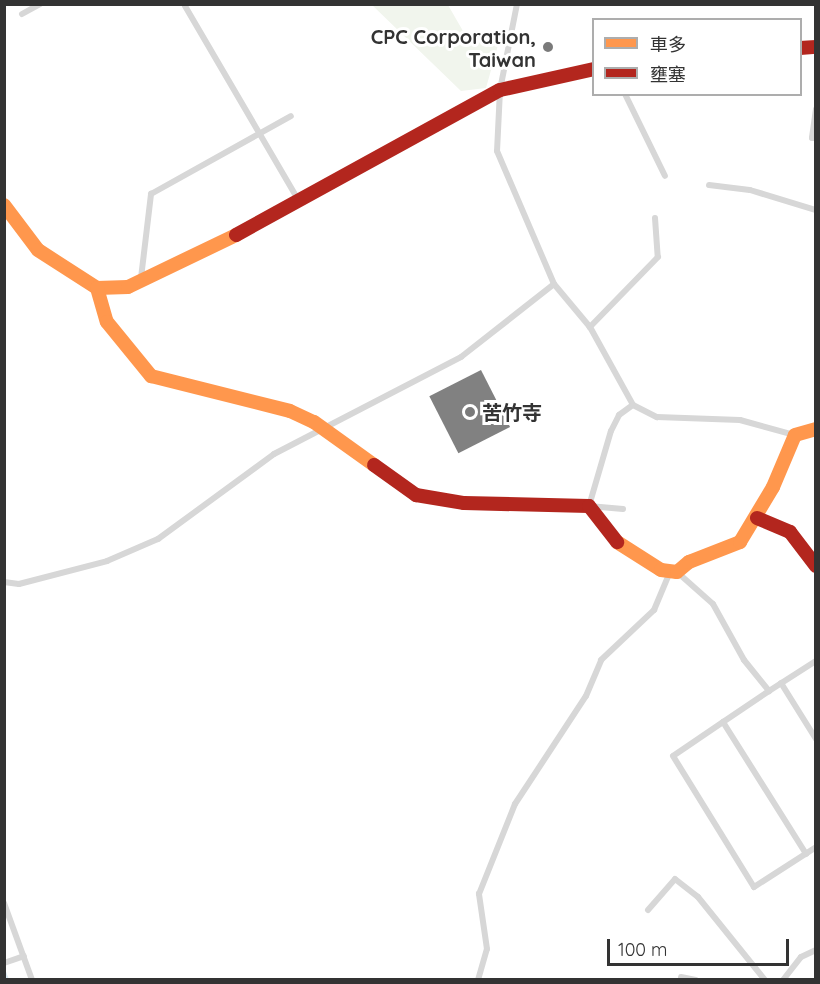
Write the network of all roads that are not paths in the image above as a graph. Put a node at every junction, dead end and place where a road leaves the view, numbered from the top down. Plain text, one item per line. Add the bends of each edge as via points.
1 (40, 4) edge
2 (517, 4) edge
3 (185, 6) edge
4 (22, 14) dead end
5 (592, 69) edge
6 (500, 90) junction
7 (626, 96) edge
8 (816, 109) edge
9 (291, 116) dead end
10 (256, 135) junction
11 (816, 138) edge
12 (665, 176) dead end
13 (709, 185) dead end
14 (298, 200) junction
15 (4, 205) edge
16 (816, 210) edge
17 (655, 218) dead end
18 (141, 281) junction
19 (554, 284) junction
20 (97, 288) junction
21 (590, 327) junction
22 (633, 405) junction
23 (816, 429) edge
24 (326, 430) junction
25 (795, 435) junction
26 (589, 506) junction
27 (623, 509) dead end
28 (757, 518) junction
29 (816, 566) edge
30 (674, 572) junction
31 (4, 582) edge
32 (816, 661) edge
33 (781, 683) junction
34 (770, 691) junction
35 (723, 722) junction
36 (816, 739) edge
37 (816, 848) edge
38 (806, 854) junction
39 (4, 903) edge
40 (648, 910) dead end
41 (816, 950) edge
42 (24, 956) junction
43 (4, 963) edge
44 (681, 977) dead end
45 (32, 980) edge
46 (478, 980) edge
47 (696, 980) edge
48 (765, 980) edge
49 (783, 980) edge

1 - 4 lane
2 - 6 lane
3 - 10 lane
5 - 6 street
6 - 14 street
6 - 19 lane via 497,151
7 - 12 lane
8 - 11 lane via 812,138
9 - 10 lane
10 - 14 lane
10 - 18 lane via 151,194
13 - 16 lane via 750,190 789,206
14 - 18 street via 195,257
15 - 20 street via 39,250
17 - 21 lane via 658,257
18 - 20 street
19 - 21 lane
19 - 24 lane via 461,357
20 - 24 street via 112,330 151,376 276,406
21 - 22 lane
22 - 25 lane via 657,417 740,420
22 - 26 lane via 619,415 611,431
23 - 25 street
24 - 26 street via 416,495 464,502
24 - 31 lane via 274,454 158,539 107,561 19,584
25 - 28 street
26 - 27 lane
26 - 30 street via 630,554
28 - 29 street via 790,532
28 - 30 street via 732,548 689,562
30 - 34 lane via 712,604 744,660
30 - 46 lane via 654,610 601,660 586,696 515,804 479,894 487,949
32 - 33 lane
33 - 34 lane
33 - 36 lane
34 - 35 lane
35 - 38 lane
35 - 38 lane via 673,756 754,887
37 - 38 lane
39 - 42 lane
40 - 48 lane via 675,879 698,897
41 - 49 lane via 801,957
42 - 43 lane
42 - 45 lane
44 - 47 lane

